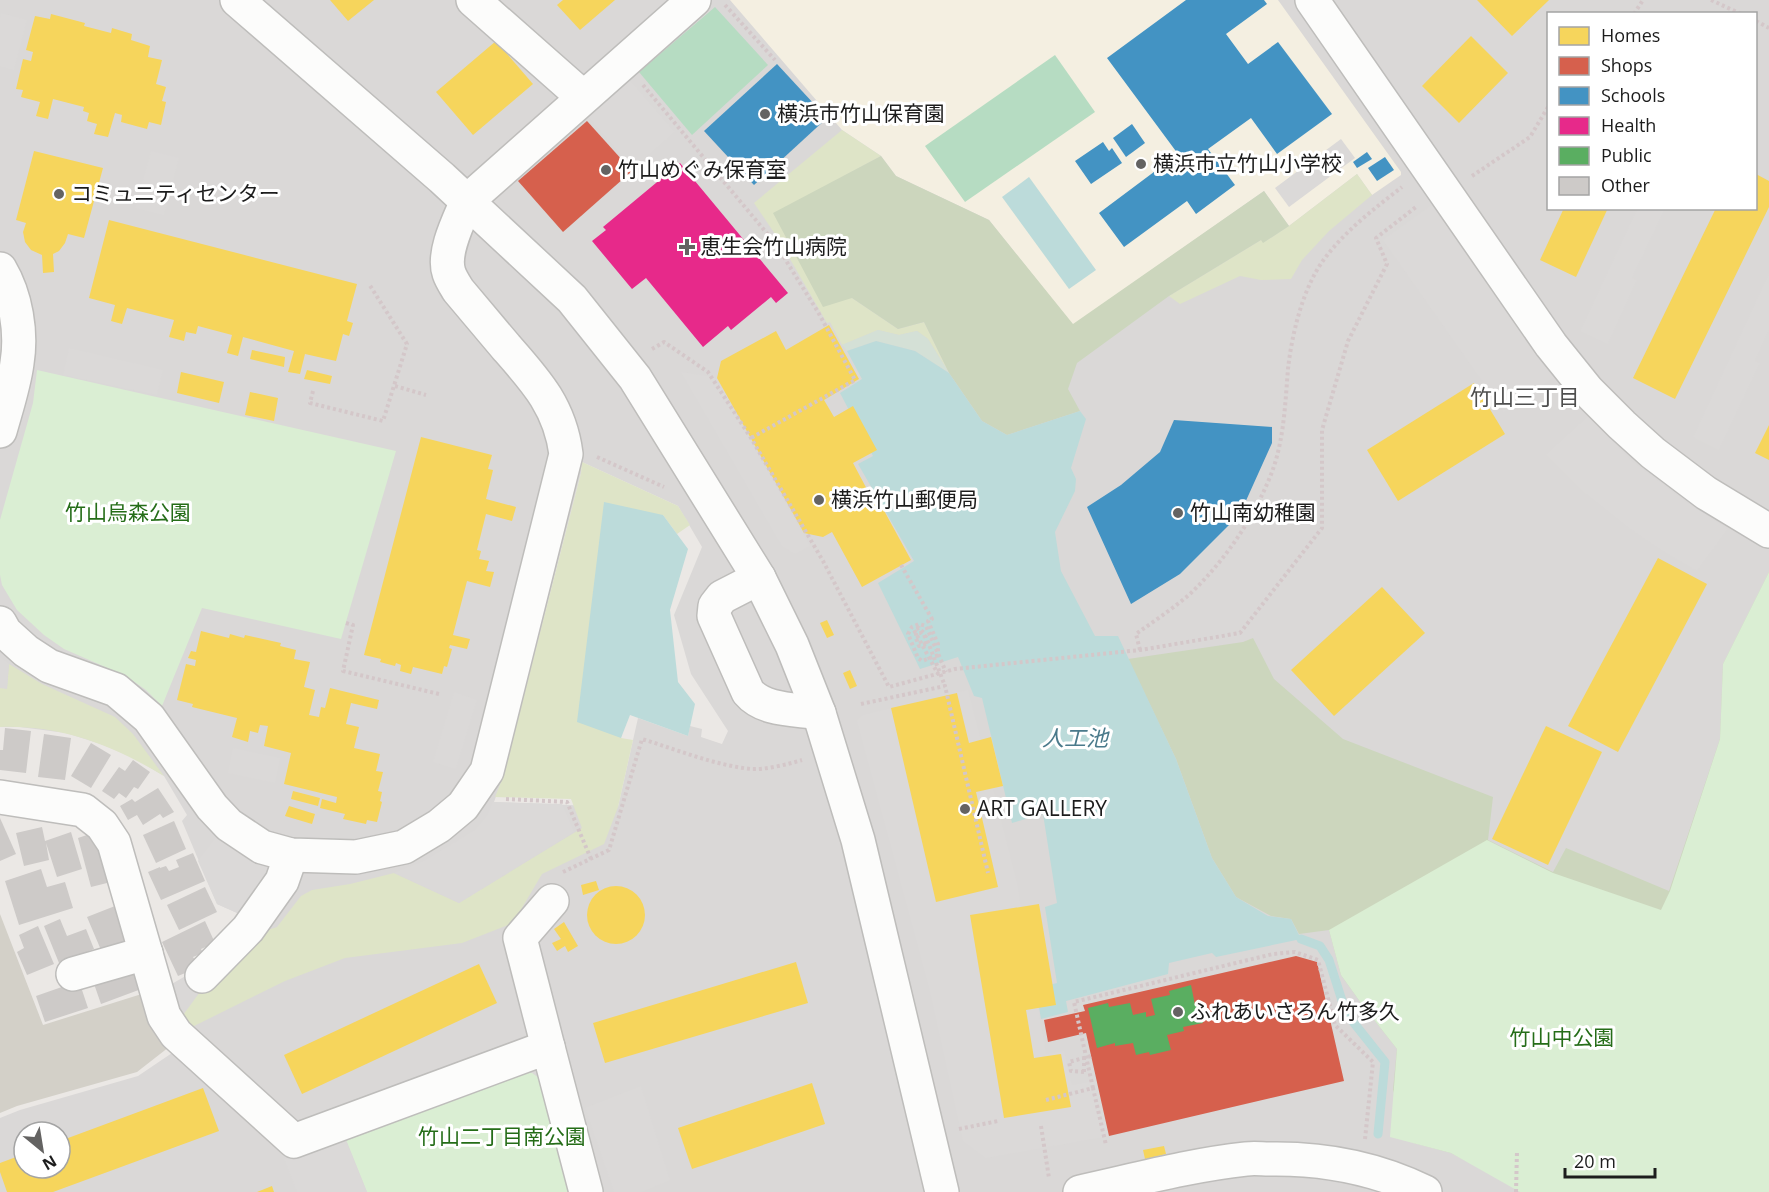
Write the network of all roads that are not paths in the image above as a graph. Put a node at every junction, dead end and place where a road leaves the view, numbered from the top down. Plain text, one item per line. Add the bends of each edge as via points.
1 (237, 0) edge
2 (474, 0) edge
3 (694, 0) edge
4 (1312, 0) edge
5 (583, 97) junction
6 (467, 201) junction
7 (0, 269) edge
8 (0, 431) edge
9 (1769, 531) edge
10 (759, 578) junction
11 (0, 624) edge
12 (819, 713) junction
13 (0, 797) edge
14 (291, 855) junction
15 (557, 887) road end
16 (146, 953) junction
17 (73, 974) dead end
18 (202, 976) dead end
19 (548, 1047) junction
20 (1418, 1191) edge
21 (586, 1192) edge
22 (942, 1192) edge
23 (1080, 1192) edge

1 - 6 street
2 - 5 street
3 - 5 street
4 - 9 street via 1422,171 1588,391 1669,466
5 - 6 street
6 - 10 street via 572,299 635,378
6 - 14 street via 452,239 449,272 458,290 540,386 554,410 566,454 486,771 463,807 404,847 356,857
7 - 8 street via 9,284 19,346
10 - 12 street
10 - 12 street via 722,597 714,616 755,700 764,705
11 - 14 street via 26,651 49,666 116,690 149,718 229,825 262,847
12 - 22 street via 858,840
13 - 16 street via 83,810 102,825 114,843
14 - 18 street via 282,881 248,929
15 - 19 street via 520,938
16 - 17 street
16 - 19 street via 171,1009 176,1034 294,1141
19 - 21 street
20 - 23 street via 1386,1175 1344,1164 1295,1158 1248,1159

